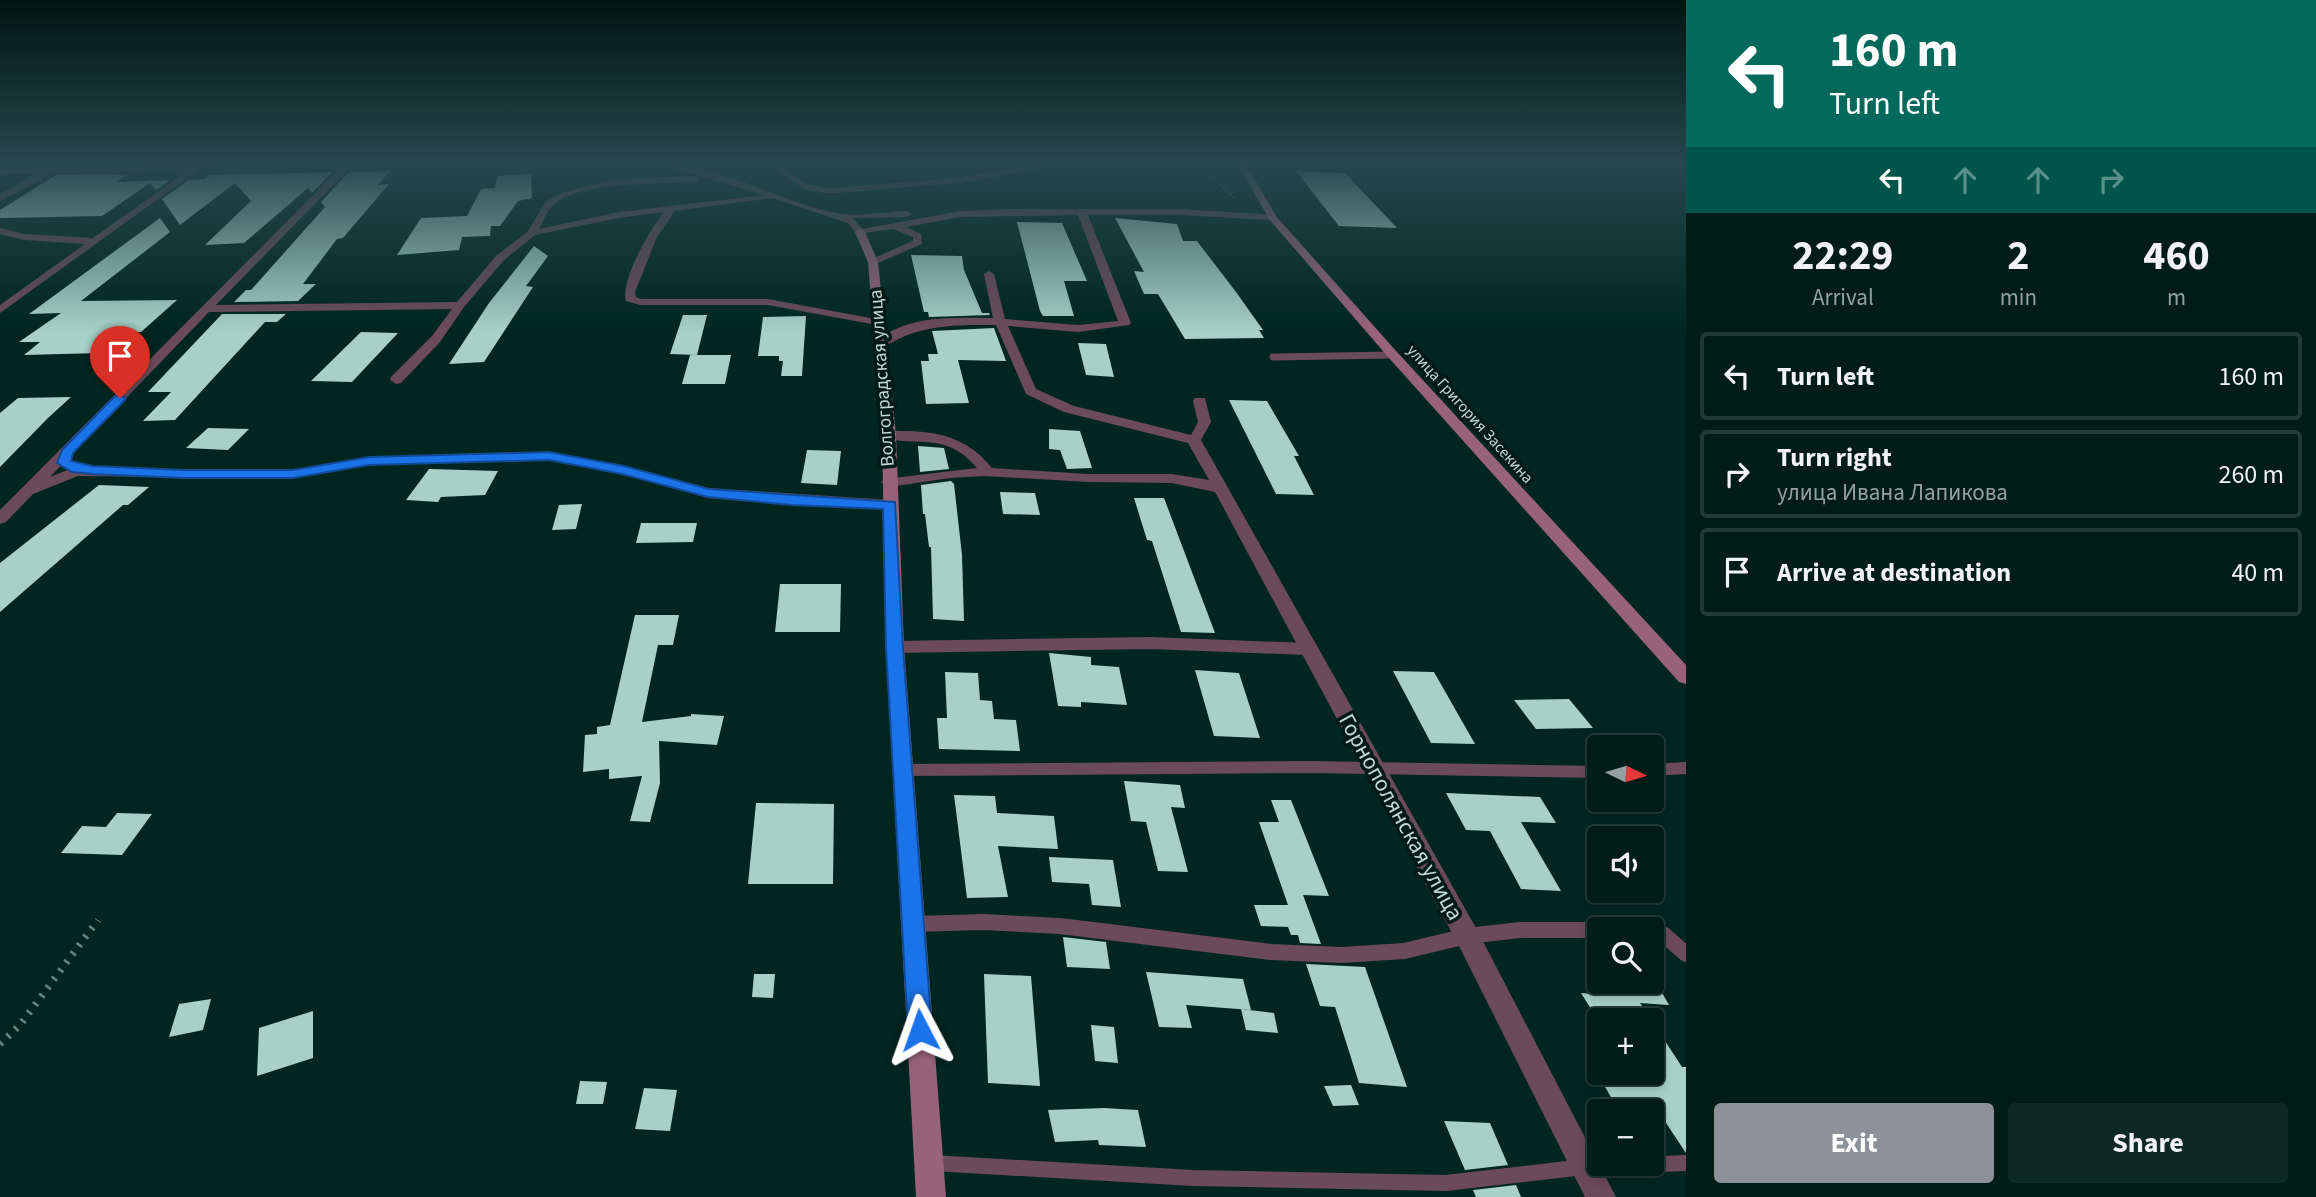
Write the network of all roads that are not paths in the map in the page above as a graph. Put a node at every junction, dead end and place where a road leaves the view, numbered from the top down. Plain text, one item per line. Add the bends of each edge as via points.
1 (123, 220) edge
2 (295, 220) edge
3 (539, 220) edge
4 (596, 220) edge
5 (662, 220) edge
6 (848, 220) edge
7 (925, 220) edge
8 (1085, 220) edge
9 (1275, 220) edge
10 (889, 226) junction
11 (0, 231) edge
12 (860, 232) junction
13 (532, 233) junction
14 (93, 241) junction
15 (873, 262) junction
16 (989, 274) dead end
17 (460, 305) junction
18 (208, 309) junction
19 (0, 310) edge
20 (877, 322) junction
21 (1000, 322) junction
22 (879, 345) junction
23 (1393, 355) junction
24 (1273, 357) dead end
25 (396, 380) dead end
26 (1200, 401) dead end
27 (889, 435) junction
28 (1194, 440) junction
29 (66, 452) junction
30 (93, 470) junction
31 (988, 472) junction
32 (889, 482) junction
33 (1222, 489) junction
34 (30, 490) junction
35 (890, 505) junction
36 (0, 519) edge
37 (895, 648) junction
38 (1308, 649) junction
39 (1686, 677) edge
40 (1373, 768) junction
41 (1686, 768) edge
42 (1664, 769) edge
43 (902, 770) junction
44 (1587, 772) edge
45 (913, 924) junction
46 (1587, 930) edge
47 (1664, 935) edge
48 (1467, 936) junction
49 (1686, 954) edge
50 (929, 1162) junction
51 (1686, 1163) edge
52 (1584, 1167) junction
53 (931, 1197) edge
54 (1601, 1197) edge

1 - 14 street
2 - 18 street
3 - 13 street
4 - 13 street
5 - 20 street via 650,240 631,299 768,302
6 - 12 street
7 - 10 street
8 - 21 street via 1125,323 1074,328
9 - 23 street, улица Григория Засекина
10 - 12 street
10 - 15 street via 912,231 918,242
11 - 14 street
12 - 15 street, Волгоградская улица
13 - 17 street via 500,258
14 - 19 street
15 - 20 street, Волгоградская улица
16 - 21 street
17 - 18 street
17 - 25 street via 436,340
18 - 29 street
20 - 22 street, Волгоградская улица
21 - 22 street via 914,325
21 - 28 street via 1031,390 1069,409
22 - 27 street, Волгоградская улица
23 - 24 lane
23 - 39 street, улица Григория Засекина
26 - 28 street via 1207,421
27 - 31 street via 954,440
27 - 32 street, Волгоградская улица
28 - 33 street, Горнополянская улица
29 - 30 street via 68,467
29 - 34 street
30 - 34 street via 75,472
30 - 35 street via 293,474 369,461 549,456 708,493
31 - 32 street
31 - 33 street via 1067,478 1169,477
32 - 35 street, Волгоградская улица
33 - 38 street, Горнополянская улица
34 - 36 street
35 - 37 street, Волгоградская улица
37 - 38 lane via 1150,643
37 - 43 street, Волгоградская улица
38 - 40 street, Горнополянская улица
40 - 43 lane via 1159,765
40 - 44 lane
40 - 48 street, Горнополянская улица
41 - 42 lane
43 - 45 street, Волгоградская улица
45 - 48 lane via 1060,926 1271,952 1342,955 1404,951
45 - 50 street, Волгоградская улица
46 - 48 lane
47 - 49 lane
48 - 52 street, Горнополянская улица
50 - 52 lane via 1193,1178 1446,1184
50 - 53 street, Волгоградская улица
51 - 52 lane
52 - 54 street, Горнополянская улица

